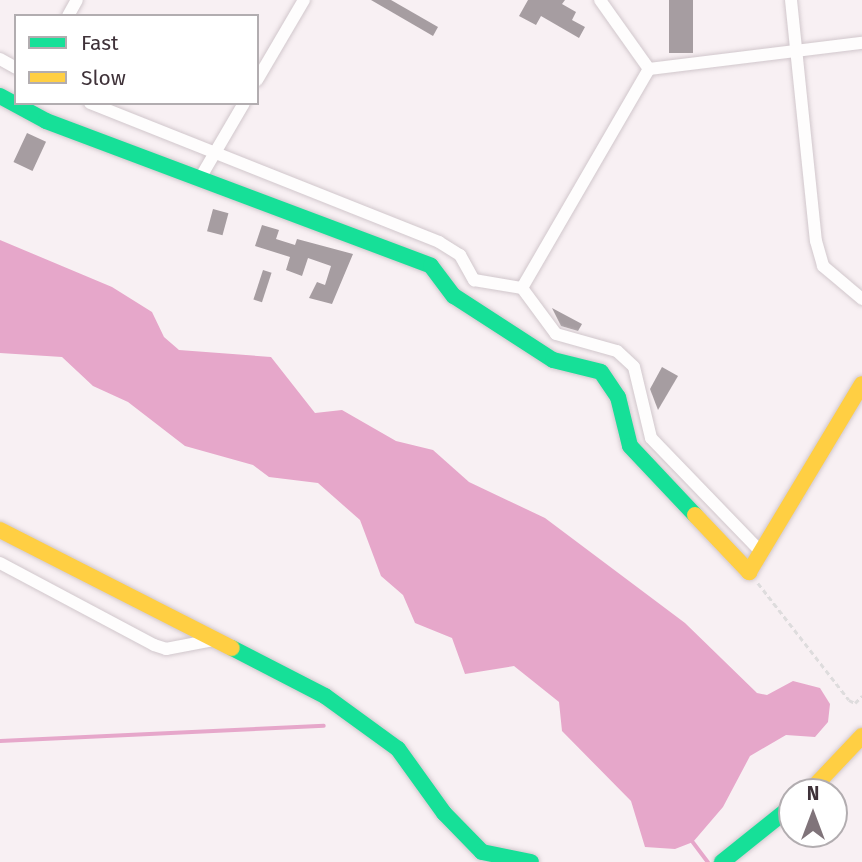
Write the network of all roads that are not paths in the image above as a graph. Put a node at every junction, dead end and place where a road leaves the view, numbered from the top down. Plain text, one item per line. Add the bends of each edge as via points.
1 (304, 0) edge
2 (600, 0) edge
3 (791, 0) edge
4 (862, 43) edge
5 (796, 50) junction
6 (649, 69) junction
7 (259, 77) edge
8 (17, 105) edge
9 (95, 105) edge
10 (243, 105) edge
11 (214, 155) junction
12 (199, 180) junction
13 (522, 288) junction
14 (862, 299) edge
15 (862, 384) edge
16 (0, 530) edge
17 (761, 552) junction
18 (0, 563) edge
19 (213, 640) junction
20 (862, 736) edge
21 (822, 778) edge
22 (778, 818) edge
23 (531, 862) edge
24 (722, 862) edge

1 - 7 street
2 - 6 street
3 - 5 street
4 - 5 street
5 - 6 street
5 - 14 street via 816,241 823,266
6 - 13 street
8 - 12 street via 46,121
9 - 11 street
10 - 11 street
11 - 12 street
11 - 13 street via 455,250 474,280
12 - 17 street via 431,266 454,296 553,360 601,372 610,381 629,446 749,572
13 - 17 street via 556,334 606,347 627,359 639,378 651,438
15 - 17 street
16 - 19 street
18 - 19 street via 154,645 166,649
19 - 23 street via 325,696 370,726 398,749 444,813 482,852
20 - 21 street
22 - 24 street

